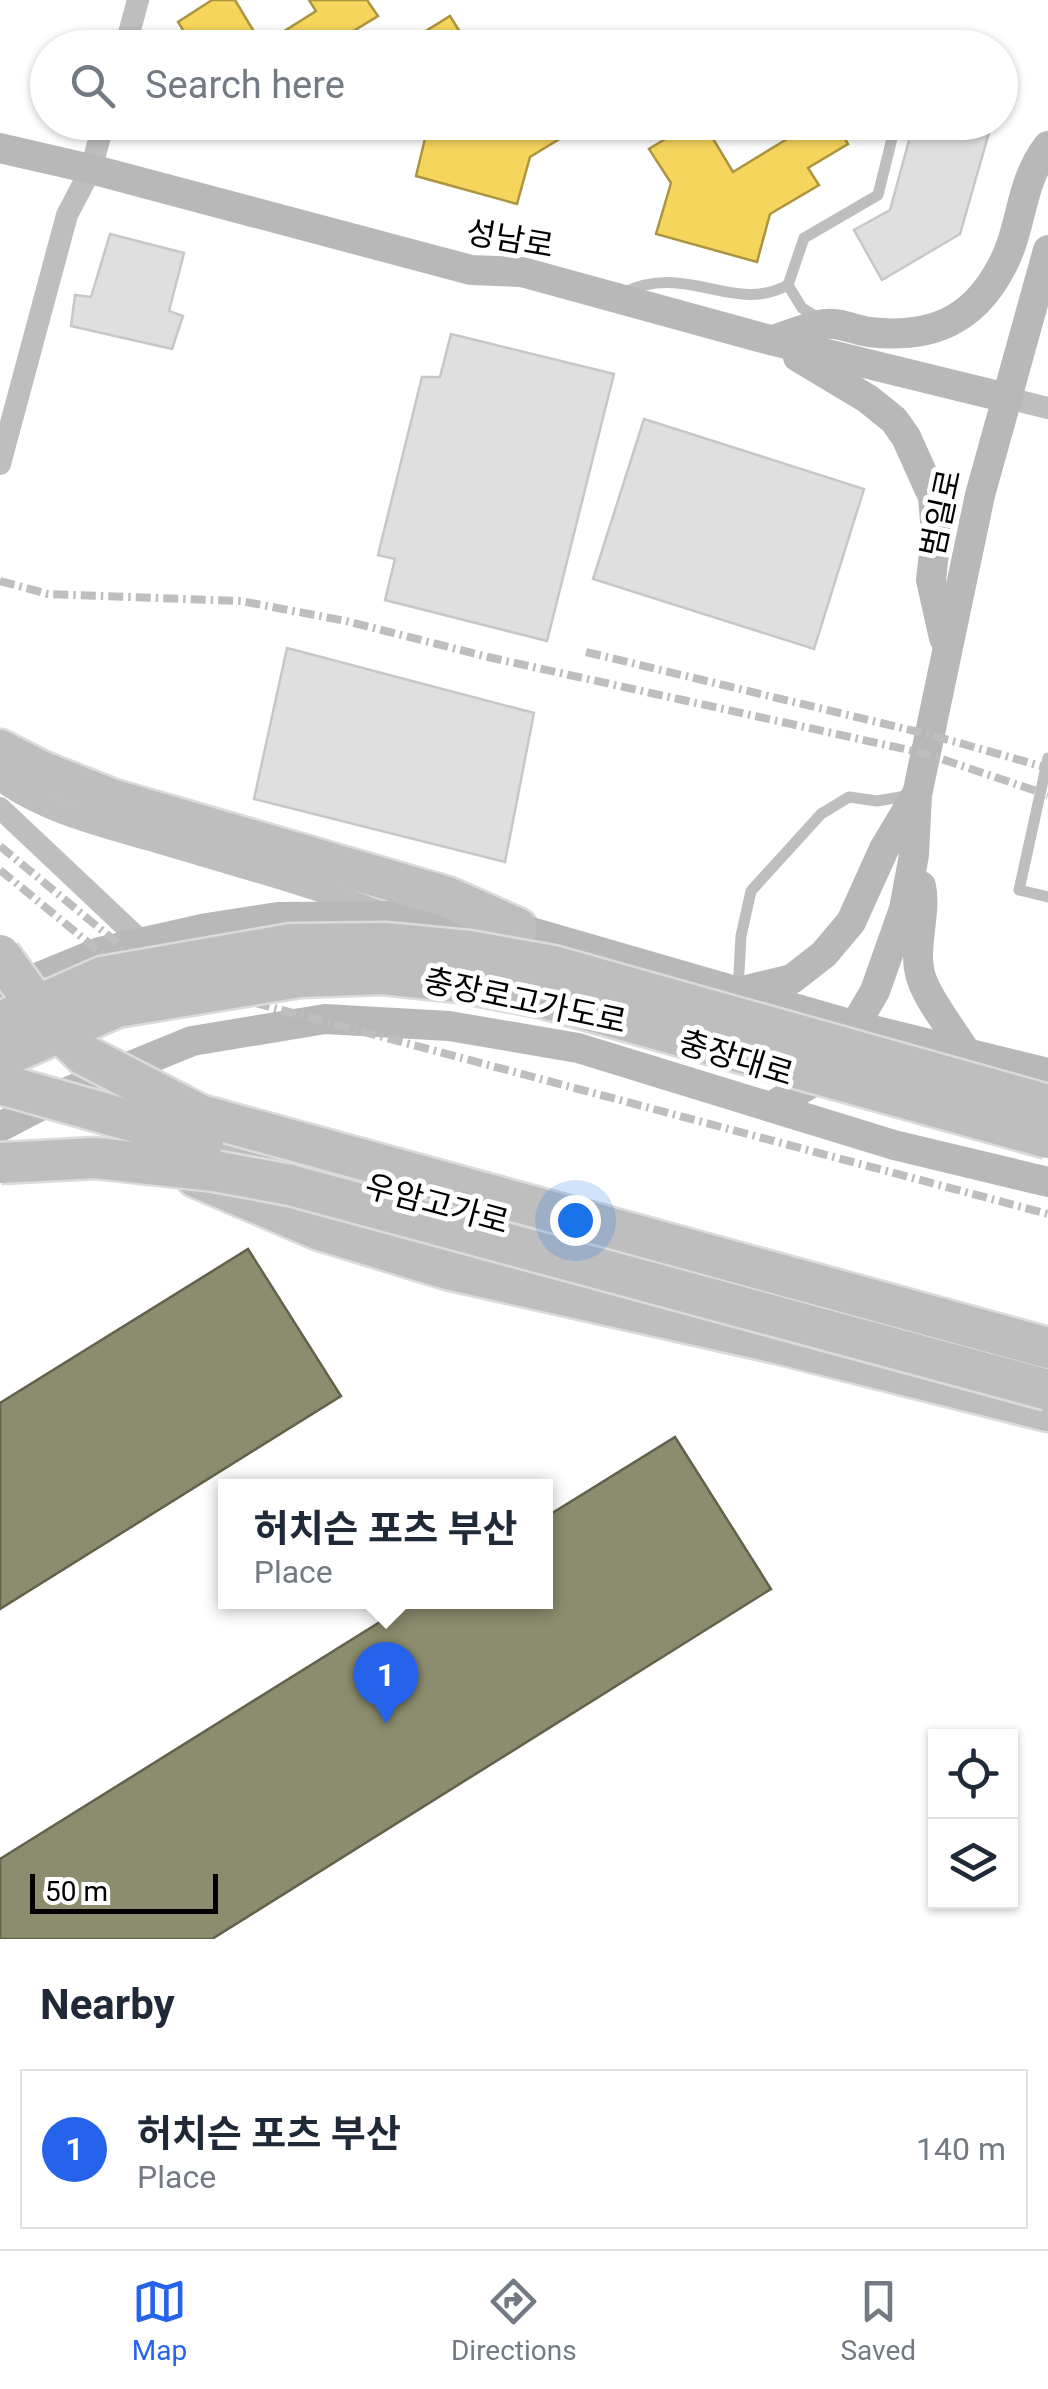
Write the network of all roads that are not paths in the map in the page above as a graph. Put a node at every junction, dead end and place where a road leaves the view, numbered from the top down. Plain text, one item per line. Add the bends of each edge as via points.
1 (138, 0) edge
2 (130, 30) edge
3 (99, 140) edge
4 (892, 140) edge
5 (1048, 146) edge
6 (0, 148) edge
7 (91, 168) junction
8 (1048, 250) edge
9 (788, 285) junction
10 (615, 298) junction
11 (827, 324) junction
12 (770, 340) junction
13 (1007, 398) junction
14 (1048, 408) edge
15 (0, 464) edge
16 (947, 652) junction
17 (0, 750) edge
18 (1048, 758) edge
19 (0, 780) edge
20 (917, 795) junction
21 (0, 808) edge
22 (914, 854) junction
23 (1048, 897) edge
24 (392, 916) junction
25 (517, 928) junction
26 (142, 942) junction
27 (0, 955) edge
28 (738, 992) junction
29 (0, 993) edge
30 (0, 1022) edge
31 (856, 1026) junction
32 (912, 1040) junction
33 (967, 1054) junction
34 (0, 1058) edge
35 (1048, 1074) edge
36 (0, 1084) edge
37 (774, 1105) junction
38 (1048, 1105) edge
39 (0, 1128) edge
40 (1048, 1138) edge
41 (894, 1144) junction
42 (0, 1165) edge
43 (1048, 1182) edge
44 (1048, 1348) edge
45 (1048, 1369) edge
46 (1048, 1390) edge
47 (1048, 1411) edge

1 - 2 street
3 - 7 street
4 - 9 lane via 878,195 804,238
5 - 11 main road via 1032,166 1004,263 974,306 916,334
6 - 7 main road, 성남로
7 - 10 main road, 성남로 via 471,270 522,272
7 - 15 street via 66,216
8 - 13 main road, 범일로
9 - 10 lane via 748,296 687,282 640,285
9 - 11 lane via 802,308
10 - 12 main road, 성남로
11 - 12 main road
12 - 13 main road, 성남로
12 - 16 main road via 868,399 906,437 933,496 932,580
13 - 14 street
13 - 16 main road, 범일로
16 - 20 main road, 범일로
17 - 25 highway via 111,799 447,897
18 - 23 lane via 1019,890
19 - 24 street via 67,815
20 - 22 main road
20 - 28 main road via 851,922 824,954 792,979
20 - 28 lane via 849,797 821,814 751,891 740,936
21 - 26 street
22 - 31 main road via 904,909
22 - 33 main road via 924,900 921,978
24 - 25 main road, 충장대로
24 - 26 main road, 충장대로 via 278,917
25 - 28 main road, 충장대로
26 - 29 main road, 충장대로 via 72,960
27 - 44 highway, bridge via 44,1016 84,1055 200,1116
28 - 31 main road, 충장대로
30 - 38 highway, 충장로고가도로, bridge via 102,977 291,944 384,943 553,966
31 - 32 main road, 충장대로
31 - 37 main road via 810,1083
32 - 33 main road, 충장대로
32 - 41 main road via 900,1048 885,1081
33 - 35 main road, 충장대로
34 - 40 highway, 충장로고가도로, bridge via 118,1007 300,977 382,974 544,998
36 - 45 highway, 우암고가로, bridge
37 - 39 main road, 충장대로 via 578,1048 449,1026 326,1020 192,1041 65,1093
37 - 41 main road, 충장대로
41 - 43 main road, 충장대로
42 - 46 highway, 우암고가로, bridge via 94,1158 290,1184
42 - 47 highway via 113,1157 202,1178 320,1230 447,1270

